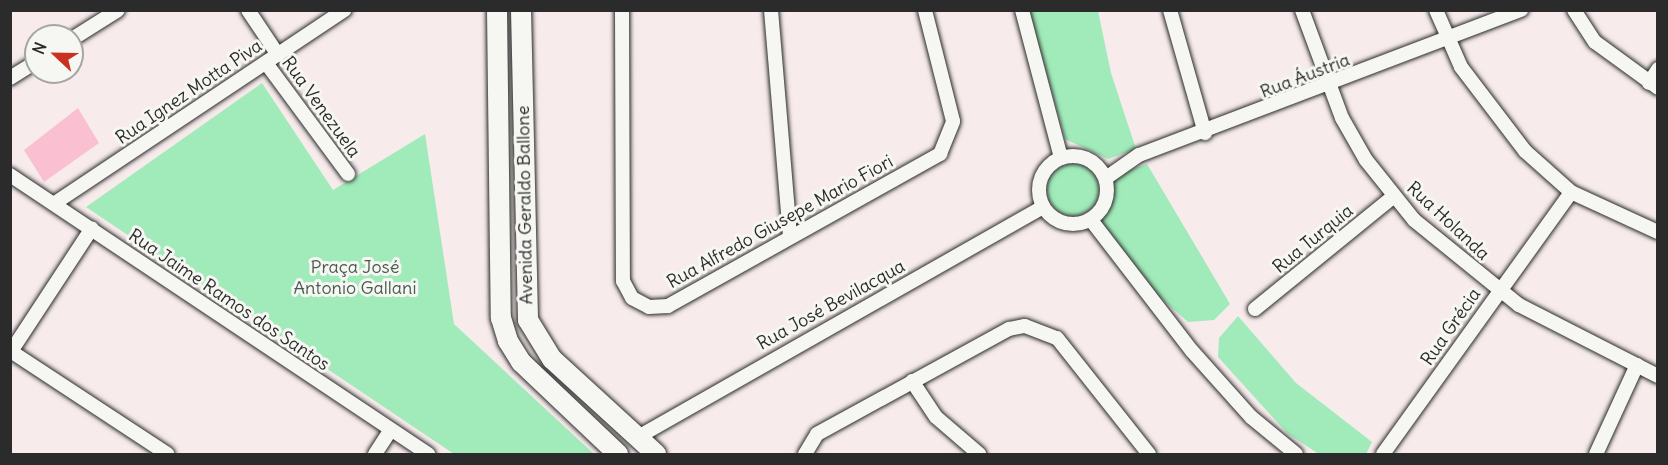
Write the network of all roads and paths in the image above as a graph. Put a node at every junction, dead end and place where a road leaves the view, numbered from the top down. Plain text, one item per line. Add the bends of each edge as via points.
1 (118, 10) edge
2 (248, 10) edge
3 (344, 10) edge
4 (496, 10) edge
5 (521, 10) edge
6 (622, 10) edge
7 (771, 10) edge
8 (925, 10) edge
9 (1022, 10) edge
10 (1170, 10) edge
11 (1302, 10) edge
12 (1436, 10) edge
13 (1521, 10) edge
14 (1574, 10) edge
15 (84, 31) edge
16 (1448, 41) junction
17 (272, 59) junction
18 (24, 69) edge
19 (1658, 69) edge
20 (10, 78) edge
21 (1653, 85) edge
22 (1327, 86) junction
23 (1205, 133) junction
24 (1061, 158) junction
25 (348, 174) dead end
26 (10, 176) edge
27 (1106, 178) junction
28 (1571, 192) junction
29 (1393, 197) junction
30 (55, 203) junction
31 (1043, 207) junction
32 (1091, 220) junction
33 (92, 228) junction
34 (1658, 232) edge
35 (790, 236) junction
36 (1500, 291) junction
37 (1256, 309) dead end
38 (11, 352) edge
39 (1638, 365) junction
40 (1658, 376) edge
41 (912, 381) junction
42 (390, 431) junction
43 (638, 437) junction
44 (167, 454) edge
45 (375, 454) edge
46 (428, 454) edge
47 (618, 454) edge
48 (656, 454) edge
49 (805, 454) edge
50 (979, 454) edge
51 (1149, 454) edge
52 (1296, 454) edge
53 (1383, 454) edge
54 (1596, 454) edge

1 - 15 street
2 - 17 street, Rua Venezuela
3 - 17 street, Rua Ignez Motta Piva
4 - 47 street, Avenida Geraldo Ballone via 501,318 507,341 521,362
5 - 43 street, Avenida Geraldo Ballone via 528,321 552,359
6 - 35 street, Rua Alfredo Giusepe Mario Fiori via 623,281 632,298 649,307 668,306
7 - 35 street
8 - 35 street, Rua Alfredo Giusepe Mario Fiori via 953,120 949,140 940,154
9 - 24 street
10 - 23 street
11 - 22 street, Rua Holanda
12 - 16 street
13 - 16 street, Rua Áustria
14 - 21 street via 1595,42
16 - 22 street, Rua Áustria
16 - 28 street via 1490,112
17 - 25 street, Rua Venezuela
17 - 30 street, Rua Ignez Motta Piva
18 - 20 street
19 - 21 street
22 - 23 street, Rua Áustria
22 - 29 street, Rua Holanda via 1366,160
23 - 27 street, Rua Áustria via 1139,155
24 - 27 street via 1093,161
24 - 31 street via 1043,173
26 - 30 street, Rua Jaime Ramos dos Santos
27 - 32 street via 1107,200
28 - 34 street
28 - 36 street, Rua Grécia
29 - 36 street, Rua Holanda
29 - 37 street, Rua Turquia
30 - 33 street, Rua Jaime Ramos dos Santos
31 - 32 street via 1064,224
31 - 43 street, Rua José Bevilacqua
32 - 52 street via 1192,351 1251,417
33 - 38 street
33 - 42 street, Rua Jaime Ramos dos Santos
36 - 39 street, Rua Holanda via 1581,340
36 - 53 street, Rua Grécia
38 - 44 street
39 - 40 street, Rua Holanda
39 - 54 street
41 - 49 street via 816,434
41 - 50 street via 936,417
41 - 51 street via 1009,329 1041,328 1057,338
42 - 45 street
42 - 46 street, Rua Jaime Ramos dos Santos
43 - 48 street, Avenida Geraldo Ballone

